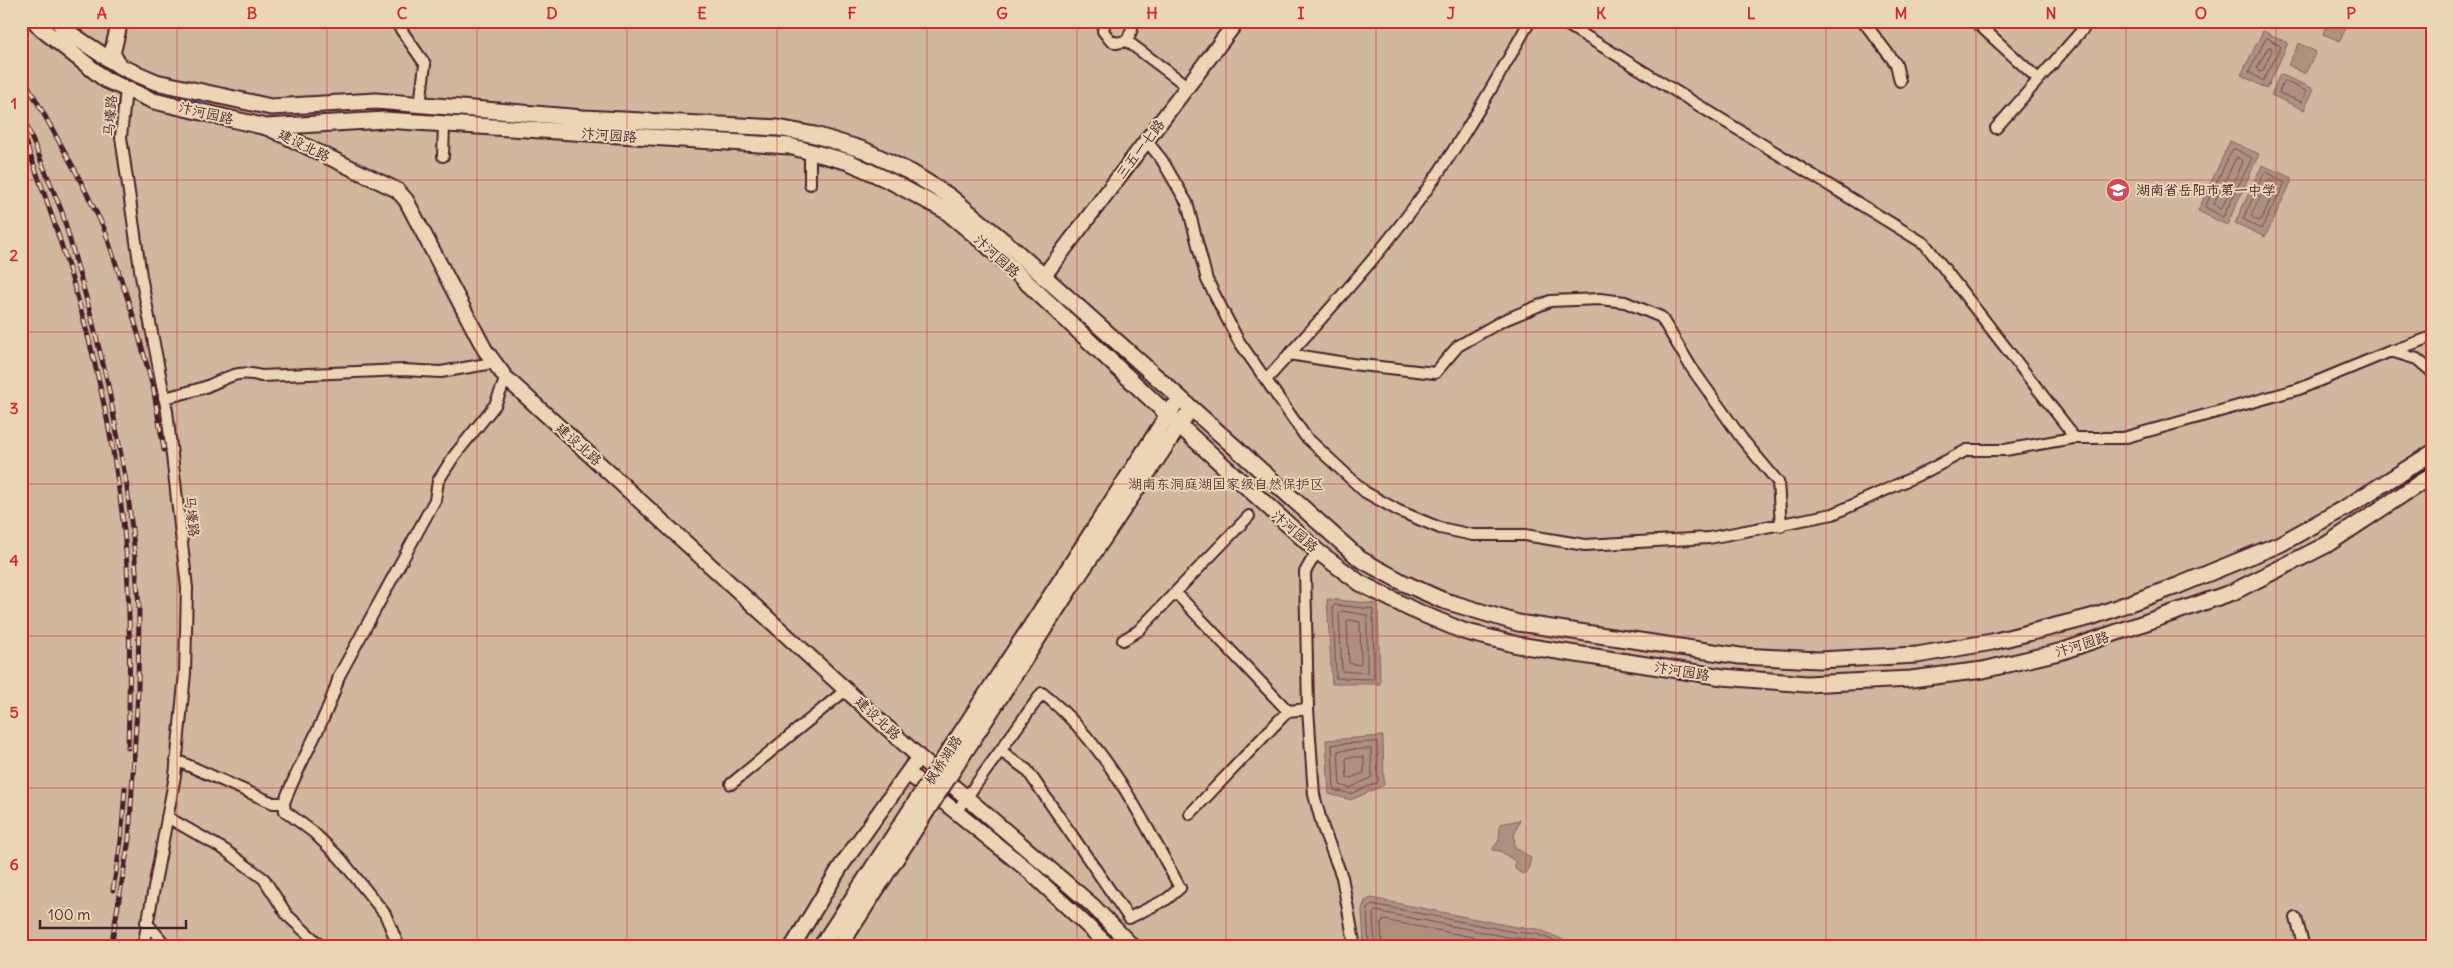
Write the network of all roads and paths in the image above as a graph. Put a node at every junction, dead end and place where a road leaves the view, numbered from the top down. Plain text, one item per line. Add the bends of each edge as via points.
1 (35, 21) edge
2 (58, 21) edge
3 (120, 21) edge
4 (395, 21) edge
5 (1105, 21) edge
6 (1130, 21) edge
7 (1237, 21) edge
8 (1530, 21) edge
9 (1560, 21) edge
10 (1863, 21) edge
11 (1975, 21) edge
12 (2076, 21) edge
13 (1127, 41) junction
14 (121, 67) junction
15 (2038, 78) junction
16 (1900, 81) dead end
17 (1187, 86) junction
18 (126, 89) junction
19 (420, 105) junction
20 (444, 124) junction
21 (266, 127) junction
22 (1996, 128) dead end
23 (1146, 140) junction
24 (810, 151) junction
25 (443, 156) dead end
26 (810, 184) dead end
27 (1043, 277) junction
28 (1089, 318) junction
29 (1077, 331) junction
30 (2432, 337) edge
31 (2391, 351) junction
32 (1290, 354) junction
33 (493, 363) junction
34 (2432, 372) edge
35 (506, 378) junction
36 (1266, 380) junction
37 (164, 398) junction
38 (1178, 398) junction
39 (1191, 409) junction
40 (1173, 420) junction
41 (2074, 438) junction
42 (2432, 453) edge
43 (2432, 475) edge
44 (1249, 516) dead end
45 (1781, 526) junction
46 (1317, 551) junction
47 (1070, 578) junction
48 (1176, 593) junction
49 (1123, 640) dead end
50 (847, 689) junction
51 (1308, 709) junction
52 (1288, 711) junction
53 (1001, 751) junction
54 (919, 757) junction
55 (176, 760) junction
56 (908, 773) junction
57 (731, 784) dead end
58 (967, 798) junction
59 (284, 803) junction
60 (956, 812) junction
61 (1190, 814) dead end
62 (167, 817) junction
63 (2296, 918) dead end
64 (146, 922) junction
65 (143, 947) edge
66 (167, 947) edge
67 (322, 947) edge
68 (399, 947) edge
69 (792, 947) edge
70 (821, 947) edge
71 (838, 947) edge
72 (1110, 947) edge
73 (1133, 947) edge
74 (1355, 947) edge
75 (2304, 947) edge

1 - 18 main road, 汴河园路 via 106,80
2 - 14 main road, 汴河园路 via 66,31
3 - 14 main road via 112,54
4 - 19 street via 425,64
5 - 13 street via 1103,31 1110,40 1116,44
6 - 13 street via 1132,29
7 - 17 main road, 三五一七路
8 - 32 street via 1425,192 1373,261
9 - 41 street via 1925,244
10 - 16 street via 1896,64
11 - 15 street
12 - 15 street via 2084,28
13 - 17 street
14 - 19 main road, 汴河园路 via 156,82 271,108 376,102
15 - 22 street
17 - 23 main road, 三五一七路
18 - 21 main road, 汴河园路 via 154,101
18 - 37 street, 马壕路 via 121,137 141,276
19 - 27 main road, 汴河园路 via 583,118 778,128 814,135 864,150 912,173 949,196
20 - 21 main road, 汴河园路 via 384,120
20 - 24 main road, 汴河园路 via 789,146
20 - 25 street
21 - 33 main road, 建设北路 via 396,190 406,200
23 - 27 main road, 三五一七路
23 - 36 street via 1188,203 1206,280 1238,340
24 - 26 street
24 - 29 main road, 汴河园路 via 849,162 946,212 988,246
27 - 28 main road, 汴河园路
28 - 29 main road via 1092,328 1086,334
28 - 38 main road, 汴河园路
29 - 40 main road, 汴河园路
30 - 31 street
31 - 34 street via 2417,359
31 - 41 street via 2299,389 2123,438
32 - 36 street
32 - 45 street via 1435,373 1458,346 1502,321 1550,301 1600,299 1625,302 1662,317 1691,367 1742,439 1778,482
33 - 35 main road, 建设北路
33 - 37 street via 441,372 403,370 261,376 248,372 223,377 203,388
35 - 50 main road, 建设北路
35 - 59 street via 494,405 438,481 435,500 339,676 333,697
36 - 45 street via 1305,436 1365,492 1440,528 1473,535 1525,535 1585,545 1709,538
37 - 55 street, 马壕路 via 187,588 185,674
38 - 39 main road, 汴河园路
38 - 40 main road
39 - 40 main road
39 - 42 main road, 汴河园路 via 1360,559 1442,600 1518,623 1740,656 1819,660 1917,655 1992,642 2091,617 2280,544
40 - 46 main road, 汴河园路
40 - 47 main road
41 - 45 street via 2005,450 1967,450 1833,514
43 - 46 main road, 汴河园路 via 2326,545 2233,592 2063,651 1983,670 1910,679 1806,684 1723,677 1518,645 1464,631 1410,609 1360,583
44 - 48 street
46 - 51 street via 1305,572
47 - 70 main road, 枫桥湖路, bridge
47 - 71 main road, 枫桥湖路, bridge
48 - 49 street via 1138,631
48 - 52 street
50 - 54 main road, 建设北路
50 - 57 street
51 - 52 street
51 - 74 street via 1314,795 1342,877
52 - 61 street
53 - 53 street via 1042,693 1055,703 1110,765 1180,888 1167,899 1129,918 1027,770
53 - 58 street
54 - 56 main road
54 - 58 main road, 建设北路
55 - 59 street via 273,802
55 - 62 street, 马壕路
56 - 60 main road
56 - 69 main road via 841,866
58 - 60 street
58 - 73 main road, 建设北路 via 1092,905
59 - 68 street via 285,811 340,858 385,914
60 - 72 main road via 1029,871
62 - 64 street, 马壕路
62 - 67 street via 225,850 264,880 287,915
63 - 75 street
64 - 65 street, 马壕路
64 - 66 street

